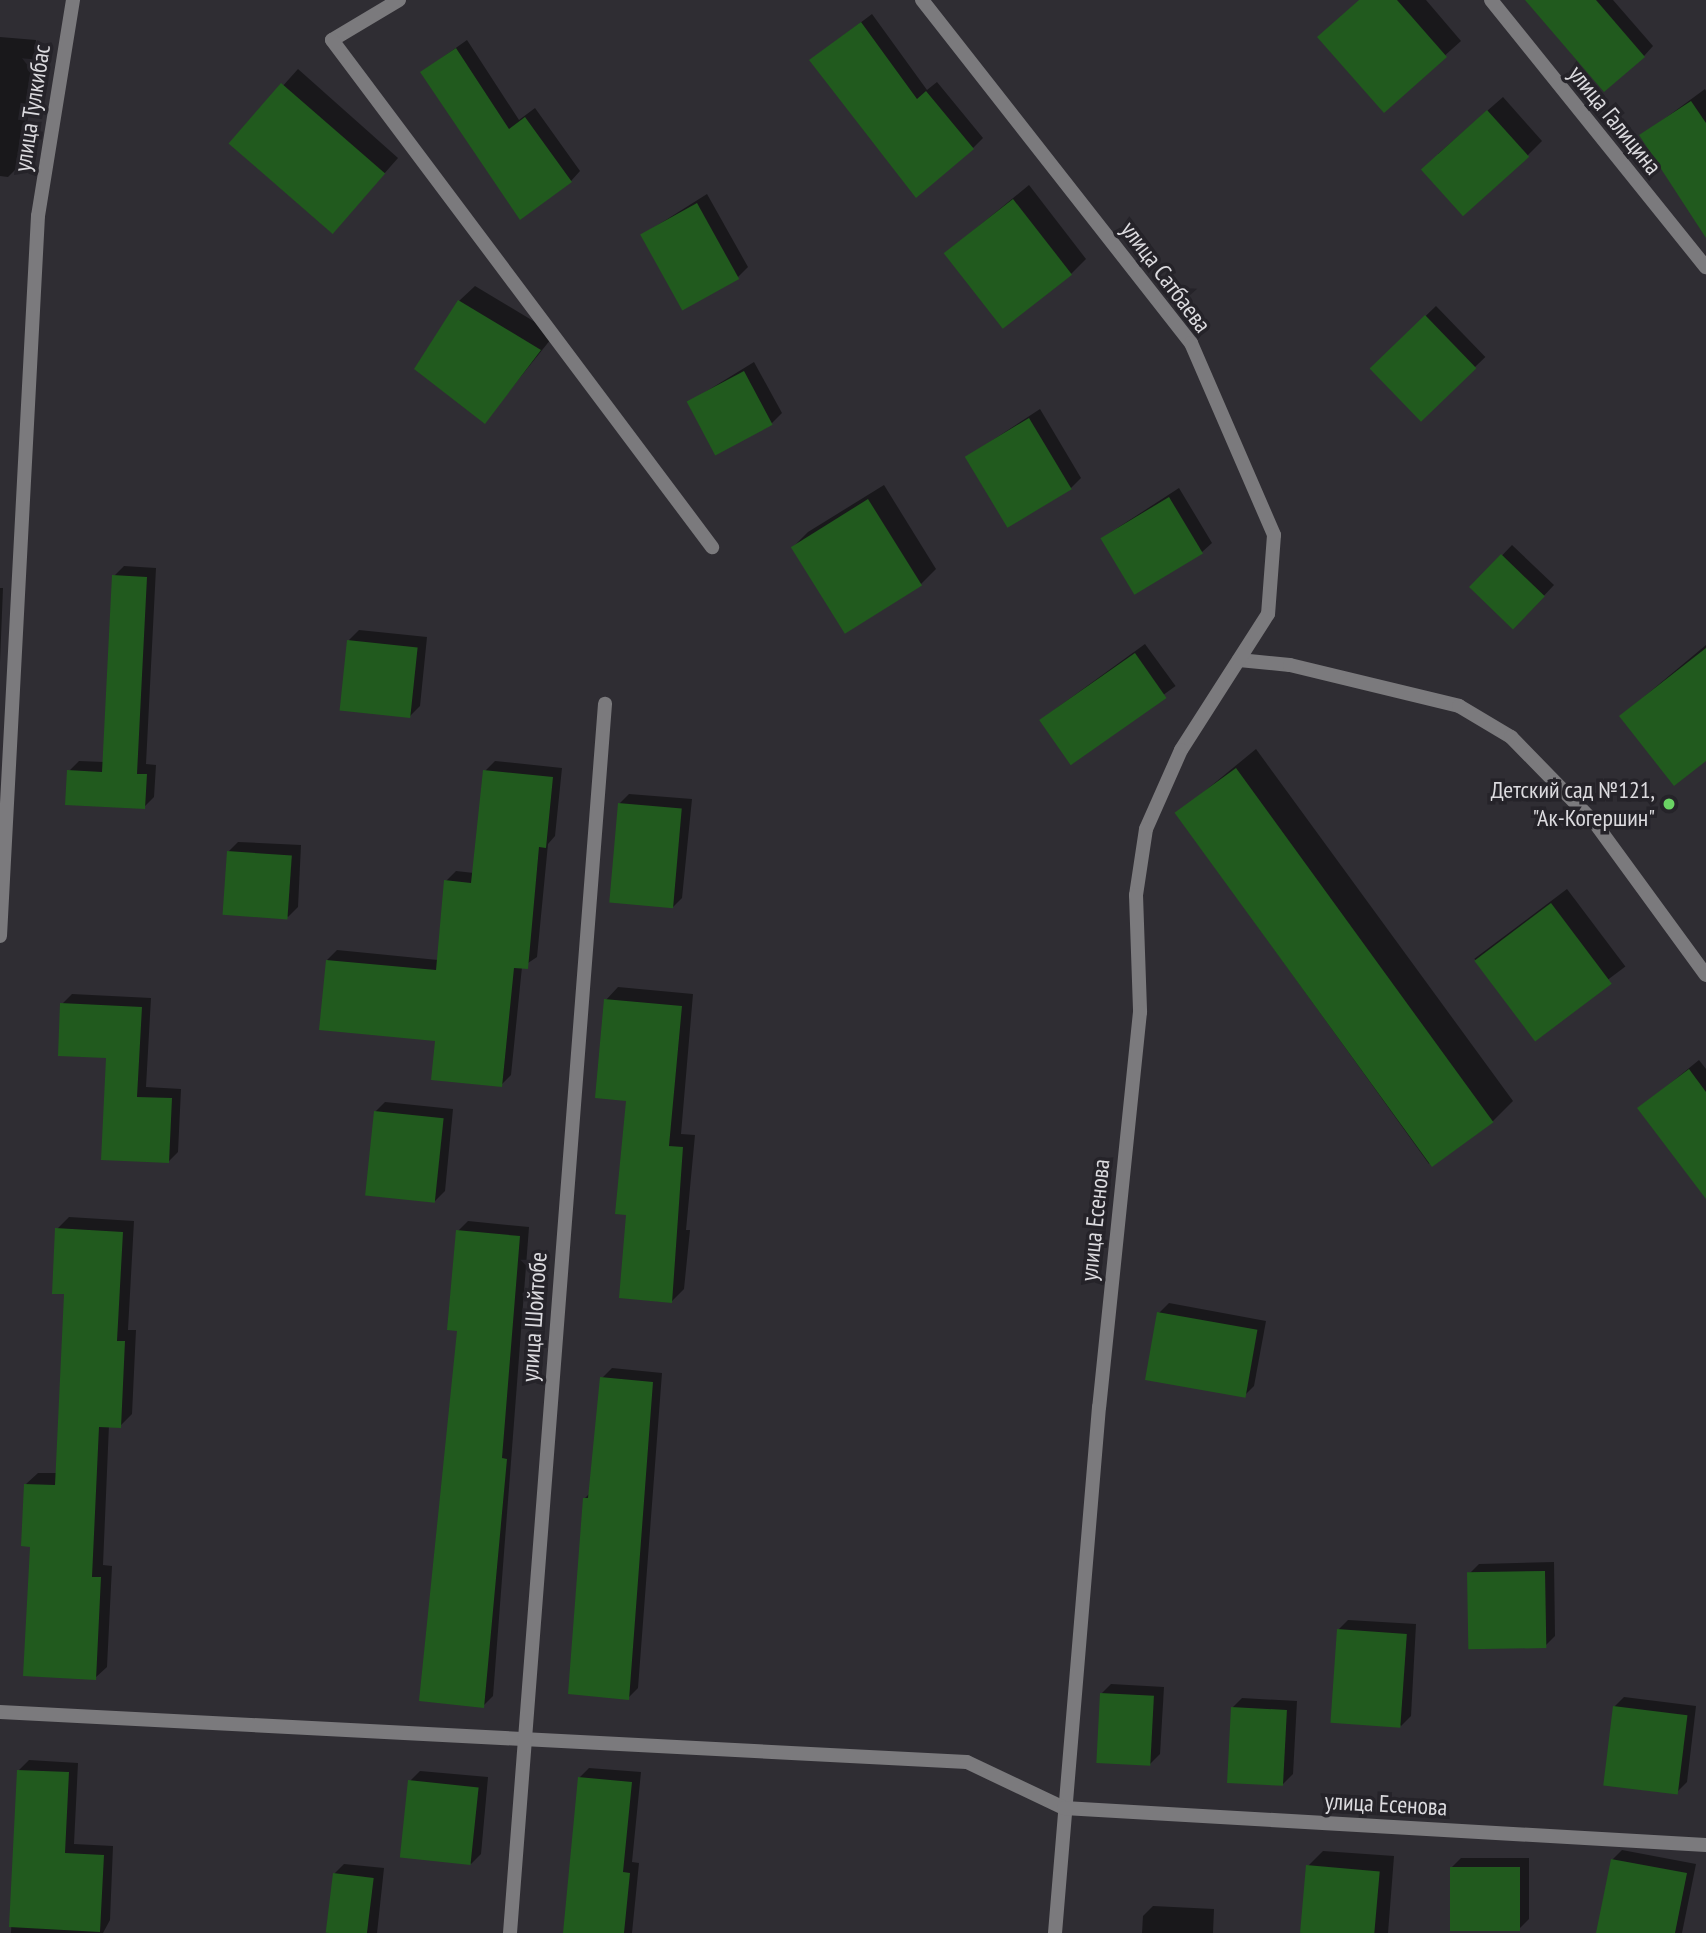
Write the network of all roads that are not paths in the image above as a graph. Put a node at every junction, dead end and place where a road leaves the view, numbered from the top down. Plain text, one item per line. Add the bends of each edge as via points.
1 (73, 0) edge
2 (399, 0) edge
3 (922, 0) edge
4 (1491, 0) edge
5 (1706, 267) edge
6 (712, 547) dead end
7 (1239, 660) junction
8 (604, 704) dead end
9 (0, 936) edge
10 (1706, 975) edge
11 (0, 1712) edge
12 (524, 1739) junction
13 (1064, 1808) junction
14 (1706, 1845) edge
15 (510, 1933) edge
16 (1055, 1933) edge

1 - 9 street, улица Тулкибас via 38,216
2 - 6 street via 332,40
3 - 7 street, улица Сатбаева via 1191,343 1274,535 1268,614
4 - 5 street, улица Галицина
7 - 10 street via 1290,665 1459,706 1511,737 1595,823
7 - 13 street, улица Есенова via 1181,750 1146,829 1136,895 1140,1012
8 - 12 street, улица Шойтобе
11 - 12 street
12 - 13 street via 967,1762
12 - 15 street, улица Шойтобе
13 - 14 street, улица Есенова
13 - 16 street, улица Есенова

